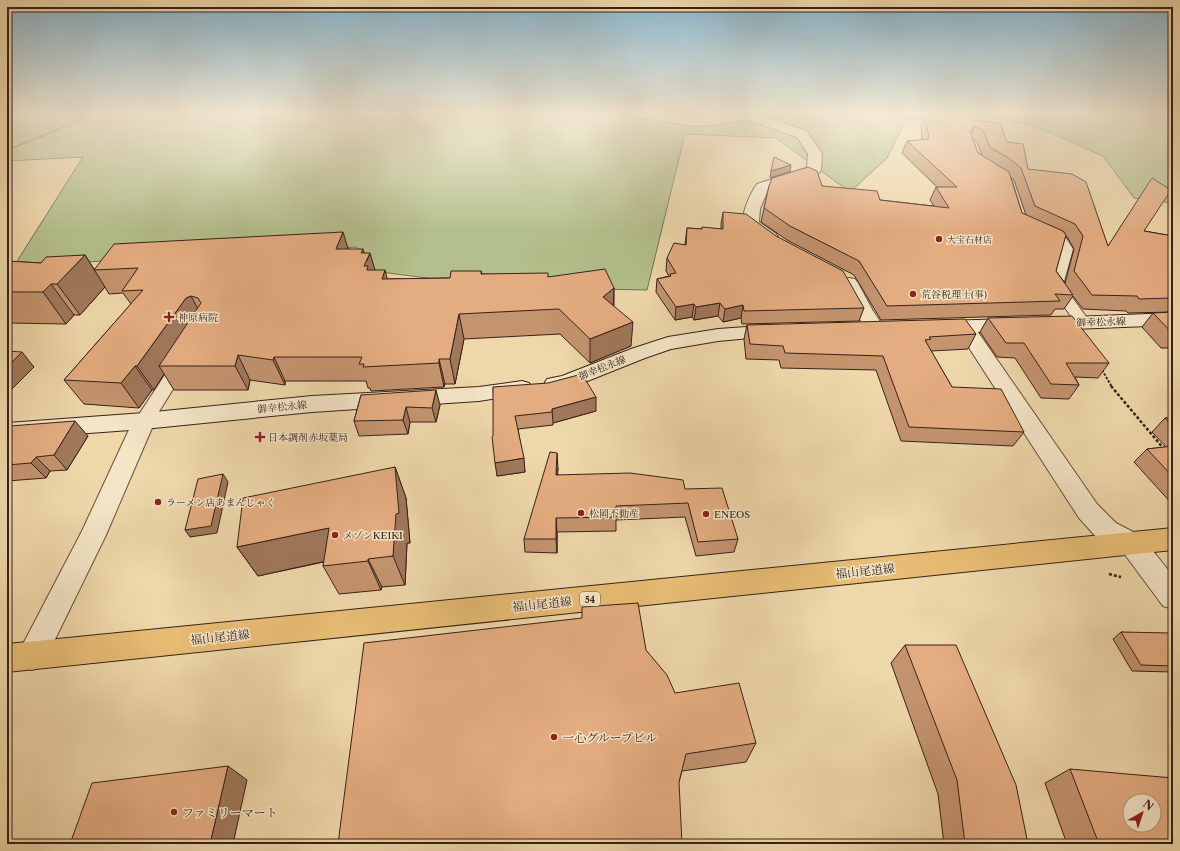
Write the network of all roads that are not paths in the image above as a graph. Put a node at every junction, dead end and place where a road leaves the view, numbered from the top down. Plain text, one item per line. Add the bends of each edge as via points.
1 (814, 153) edge
2 (1027, 226) edge
3 (780, 244) edge
4 (834, 273) edge
5 (1173, 319) edge
6 (1082, 322) junction
7 (964, 326) junction
8 (920, 327) edge
9 (898, 328) edge
10 (876, 329) junction
11 (852, 330) edge
12 (791, 331) edge
13 (188, 351) edge
14 (144, 421) junction
15 (7, 431) edge
16 (1173, 539) edge
17 (1132, 544) junction
18 (1173, 597) edge
19 (19, 657) edge

1 - 3 street via 814,170 762,187 752,209 751,224
2 - 6 lane via 1061,241 1066,249 1056,285
4 - 10 street via 847,280
5 - 6 street, 御幸松永線
6 - 7 street, 御幸松永線
7 - 8 street, 御幸松永線
7 - 17 street via 1088,510 1108,531
9 - 10 street
10 - 11 street
12 - 14 street, 御幸松永線 via 737,332 683,340 644,351 565,383 479,394 312,404
13 - 14 lane
14 - 15 street, 御幸松永線
14 - 19 street via 93,535
16 - 17 main road, 福山尾道線 / 54
17 - 18 street
17 - 19 main road, 福山尾道線 / 54

